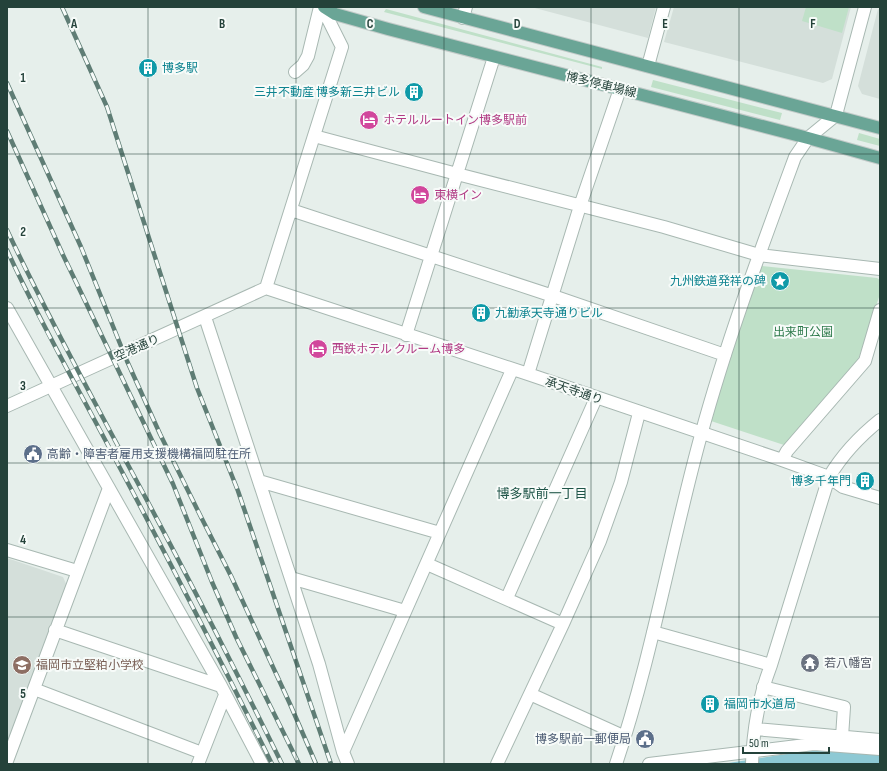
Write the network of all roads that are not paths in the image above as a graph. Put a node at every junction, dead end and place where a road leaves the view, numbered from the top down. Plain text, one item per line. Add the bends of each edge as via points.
1 (322, 7) edge
2 (424, 7) edge
3 (664, 7) edge
4 (865, 7) edge
5 (465, 12) edge
6 (494, 57) junction
7 (648, 66) junction
8 (295, 72) dead end
9 (620, 89) junction
10 (836, 115) junction
11 (880, 128) edge
12 (314, 136) junction
13 (808, 138) junction
14 (880, 158) edge
15 (458, 174) junction
16 (580, 206) junction
17 (291, 210) junction
18 (759, 254) junction
19 (432, 255) junction
20 (880, 267) edge
21 (266, 288) junction
22 (553, 296) junction
23 (7, 308) edge
24 (880, 310) edge
25 (205, 317) junction
26 (406, 335) junction
27 (724, 355) junction
28 (512, 370) junction
29 (528, 374) junction
30 (51, 386) junction
31 (596, 398) junction
32 (7, 406) edge
33 (639, 413) junction
34 (880, 420) edge
35 (701, 434) junction
36 (782, 460) junction
37 (829, 477) junction
38 (259, 481) junction
39 (109, 488) junction
40 (880, 498) edge
41 (440, 533) junction
42 (7, 550) edge
43 (427, 564) junction
44 (77, 571) junction
45 (291, 578) junction
46 (507, 598) junction
47 (406, 611) junction
48 (563, 624) junction
49 (55, 630) junction
50 (653, 632) junction
51 (771, 665) junction
52 (763, 687) junction
53 (34, 689) junction
54 (223, 691) junction
55 (530, 694) junction
56 (755, 729) junction
57 (625, 736) junction
58 (842, 737) junction
59 (880, 740) edge
60 (880, 749) edge
61 (752, 751) junction
62 (343, 752) junction
63 (200, 758) edge
64 (7, 761) edge
65 (262, 764) edge
66 (348, 764) edge
67 (497, 764) edge
68 (616, 764) edge
69 (649, 764) edge
70 (752, 764) edge

1 - 6 main road, 博多停車場線 via 335,14
1 - 8 street via 308,56
1 - 12 street via 342,47
2 - 5 main road
3 - 7 street
4 - 10 street
5 - 7 main road
6 - 9 main road, 博多停車場線
6 - 15 street
7 - 10 main road
9 - 13 main road, 博多停車場線
9 - 16 street
10 - 11 main road
10 - 13 street
12 - 15 street
12 - 17 street
13 - 14 main road, 博多停車場線
13 - 18 street via 795,157
15 - 16 street
15 - 19 street
16 - 18 street
16 - 22 street
17 - 19 street
17 - 21 street
18 - 20 street
18 - 27 street
19 - 22 street
19 - 26 street
21 - 25 street, 空港通り
21 - 26 street, 承天寺通り
22 - 27 street
22 - 29 street
23 - 30 street
24 - 36 street via 865,361
25 - 30 street, 空港通り
25 - 38 street
26 - 28 street, 承天寺通り
27 - 35 street
28 - 29 street, 承天寺通り
28 - 41 street
29 - 31 street, 承天寺通り
30 - 32 street, 空港通り
30 - 39 street
31 - 33 street, 承天寺通り
31 - 46 street
33 - 35 street, 承天寺通り
33 - 48 street via 621,482 600,541
34 - 37 street via 865,432 838,462
35 - 36 street, 承天寺通り
35 - 50 street
36 - 37 street, 承天寺通り
37 - 40 street, 承天寺通り via 843,486
37 - 51 street
38 - 41 street
38 - 45 street
39 - 44 street
39 - 54 street
41 - 43 street
42 - 44 street
43 - 46 street
43 - 47 street
44 - 49 street
45 - 47 street
45 - 62 street via 319,664
46 - 48 street
47 - 62 street
48 - 55 street
49 - 53 street
49 - 54 street
50 - 51 street
50 - 57 street
51 - 52 street
52 - 56 street
52 - 58 street via 844,707
53 - 63 street
53 - 64 street
54 - 63 street
54 - 65 street
55 - 57 street
55 - 67 street
56 - 58 street
56 - 61 street
57 - 68 street
58 - 59 street
60 - 61 street via 814,744
61 - 69 street
61 - 70 street
62 - 66 street

